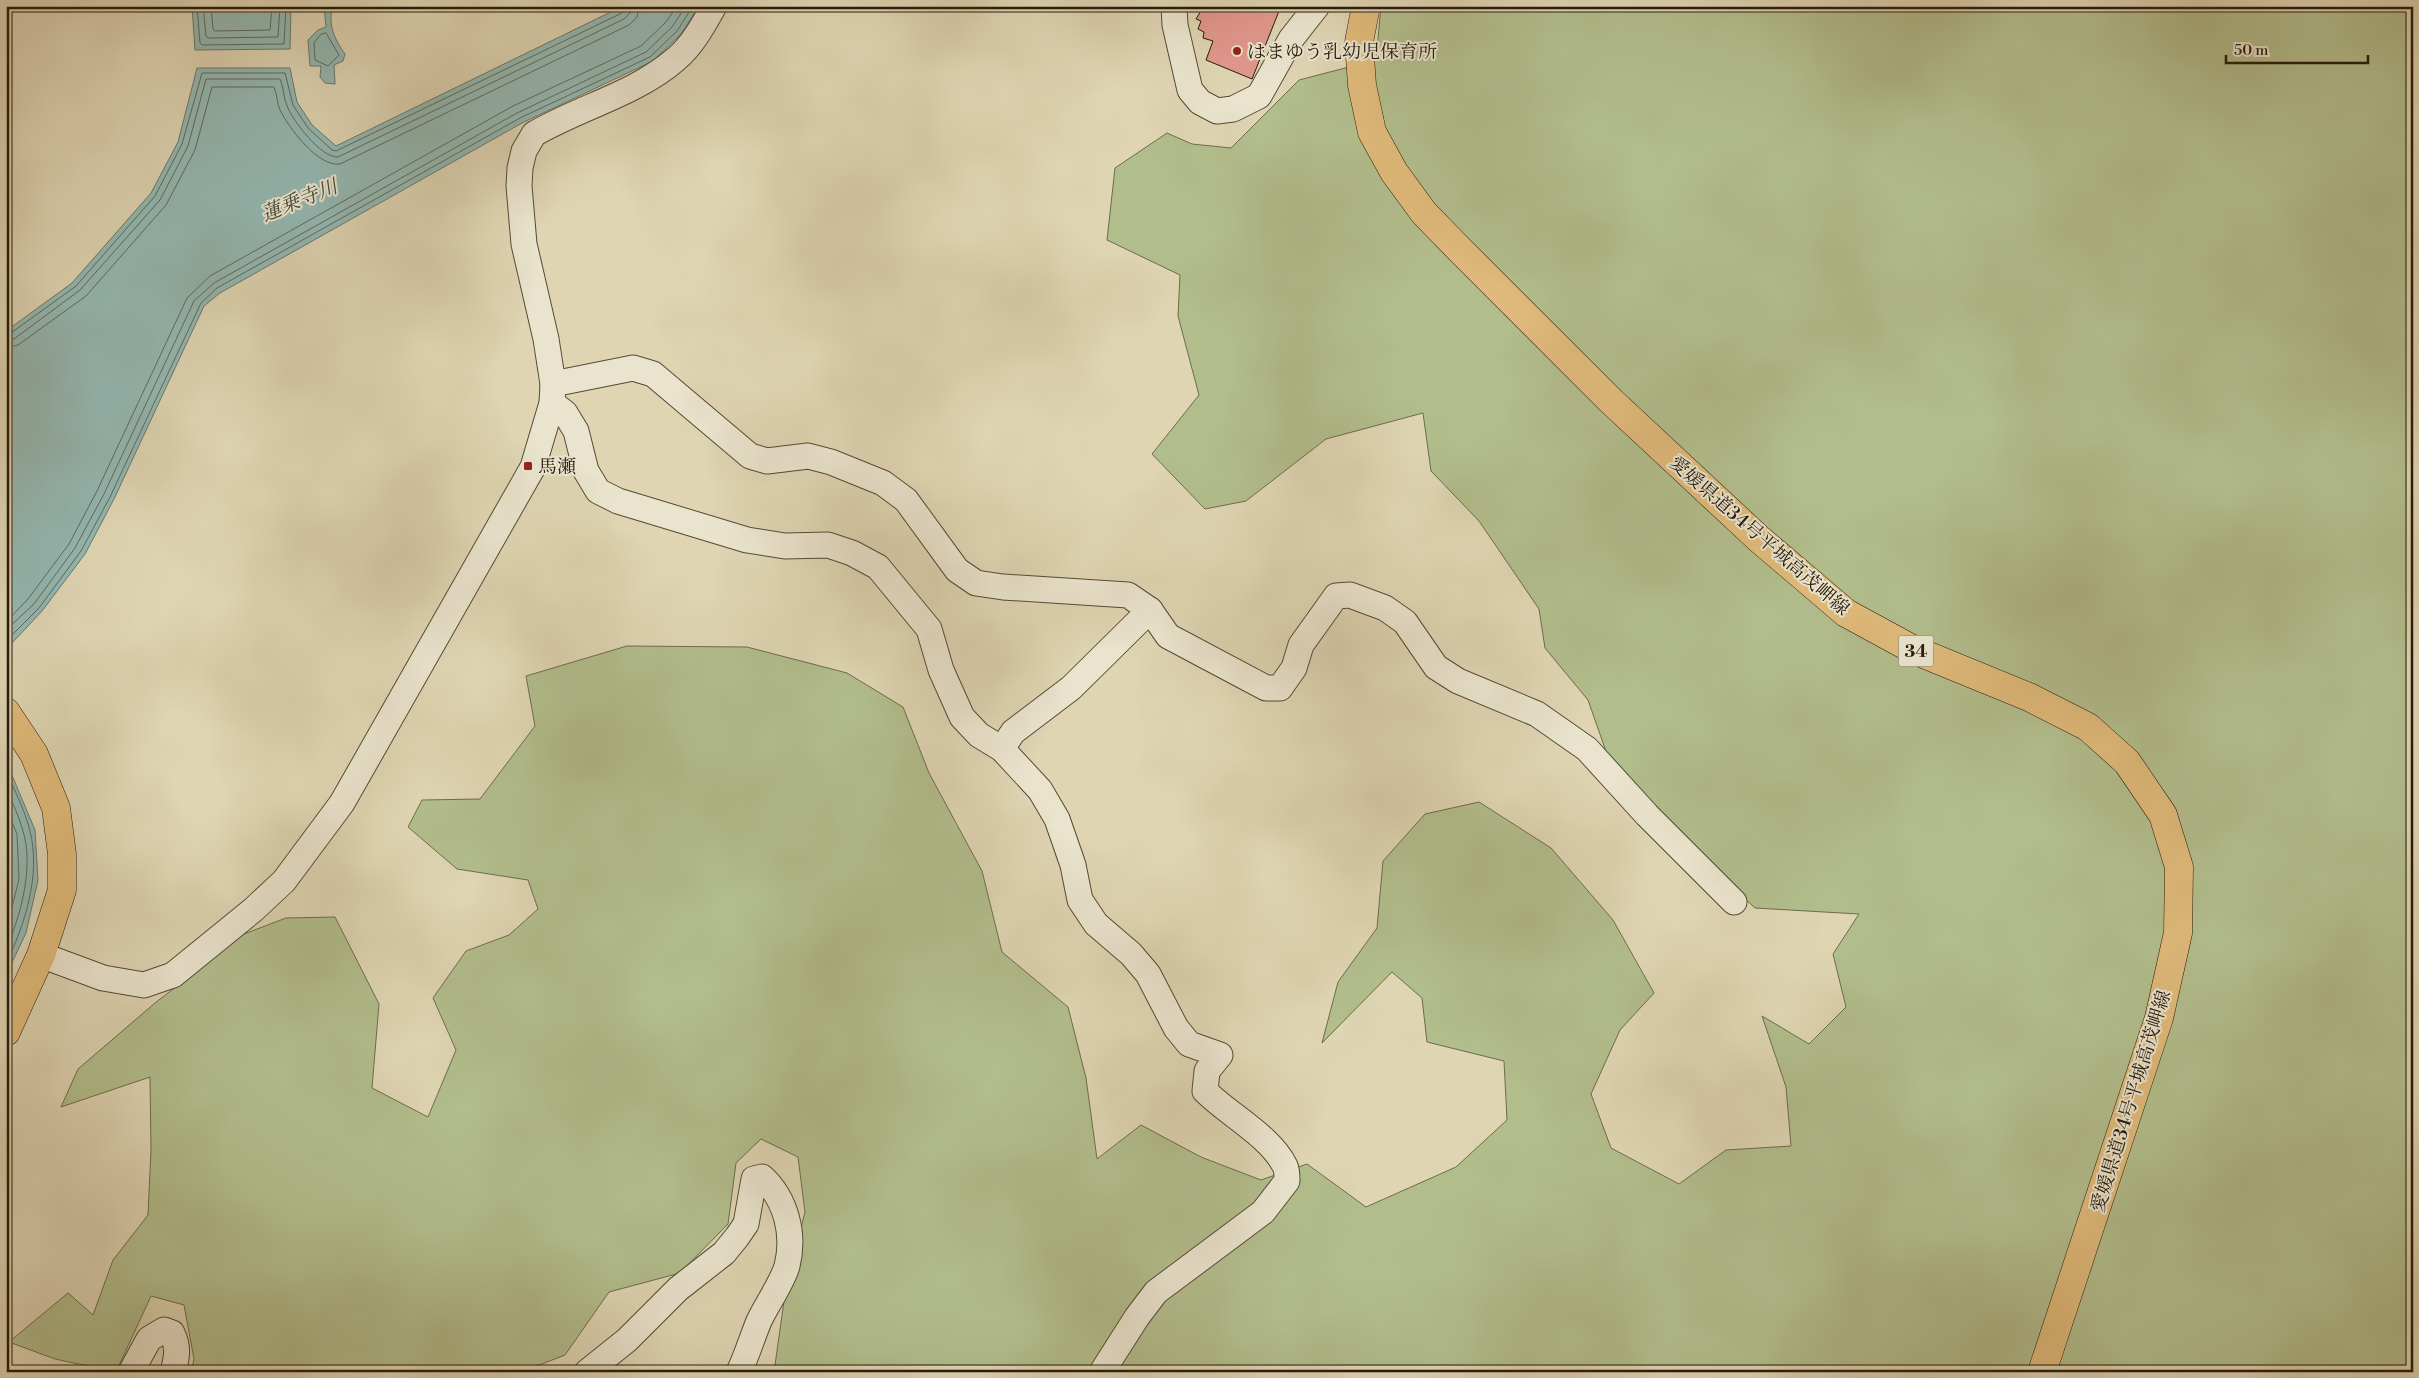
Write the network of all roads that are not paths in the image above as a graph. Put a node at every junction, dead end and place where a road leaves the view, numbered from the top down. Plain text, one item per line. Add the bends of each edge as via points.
1 (714, 6) edge
2 (1174, 6) edge
3 (1317, 6) edge
4 (1366, 6) edge
5 (552, 394) junction
6 (1150, 610) junction
7 (6, 712) edge
8 (1002, 749) junction
9 (1734, 902) dead end
10 (41, 955) junction
11 (6, 1032) edge
12 (131, 1372) edge
13 (173, 1372) edge
14 (587, 1372) edge
15 (739, 1372) edge
16 (1102, 1372) edge
17 (2042, 1372) edge

1 - 5 street via 678,58 651,78 534,134 524,151 519,186 524,244 546,338
2 - 3 street via 1190,90 1200,102 1217,111 1233,109 1259,96 1291,39
4 - 17 main road, 愛媛県道34号平城高茂岬線 / 34 via 1358,42 1362,85 1372,132 1394,172 1424,213 1463,253 1610,400 1758,538 1846,613 1914,650 2029,697 2088,727 2126,762 2163,815 2179,866 2179,876 2178,933 2160,1018
5 - 6 street via 633,368 653,374 750,456 767,461 808,456 883,483 906,500 957,570 976,582 1003,587 1128,595
5 - 8 street via 576,431 586,472 598,491 747,540 785,546 828,545 878,567 929,629 941,670 962,717 978,735
5 - 10 street via 533,467 342,803 284,881 254,910 173,975 144,985 103,978
6 - 8 street via 1072,688 1013,732
6 - 9 street via 1168,636 1266,688 1280,688 1294,668 1301,645 1336,596 1350,595 1385,608 1405,622 1436,667 1458,681 1538,714 1587,749
7 - 10 main road via 34,754 56,808 62,854 62,890
8 - 16 street via 1040,790 1057,819 1073,865 1080,900 1096,924 1131,954 1148,974 1176,1028 1189,1044 1220,1055 1206,1071 1205,1091 1273,1149 1286,1168 1287,1182 1263,1212 1156,1292
10 - 11 main road
12 - 13 street via 149,1340 164,1330 172,1333 177,1342 178,1354
14 - 15 street via 627,1340 678,1289 724,1253 746,1224 754,1179 762,1177 784,1205 789,1235 787,1266

